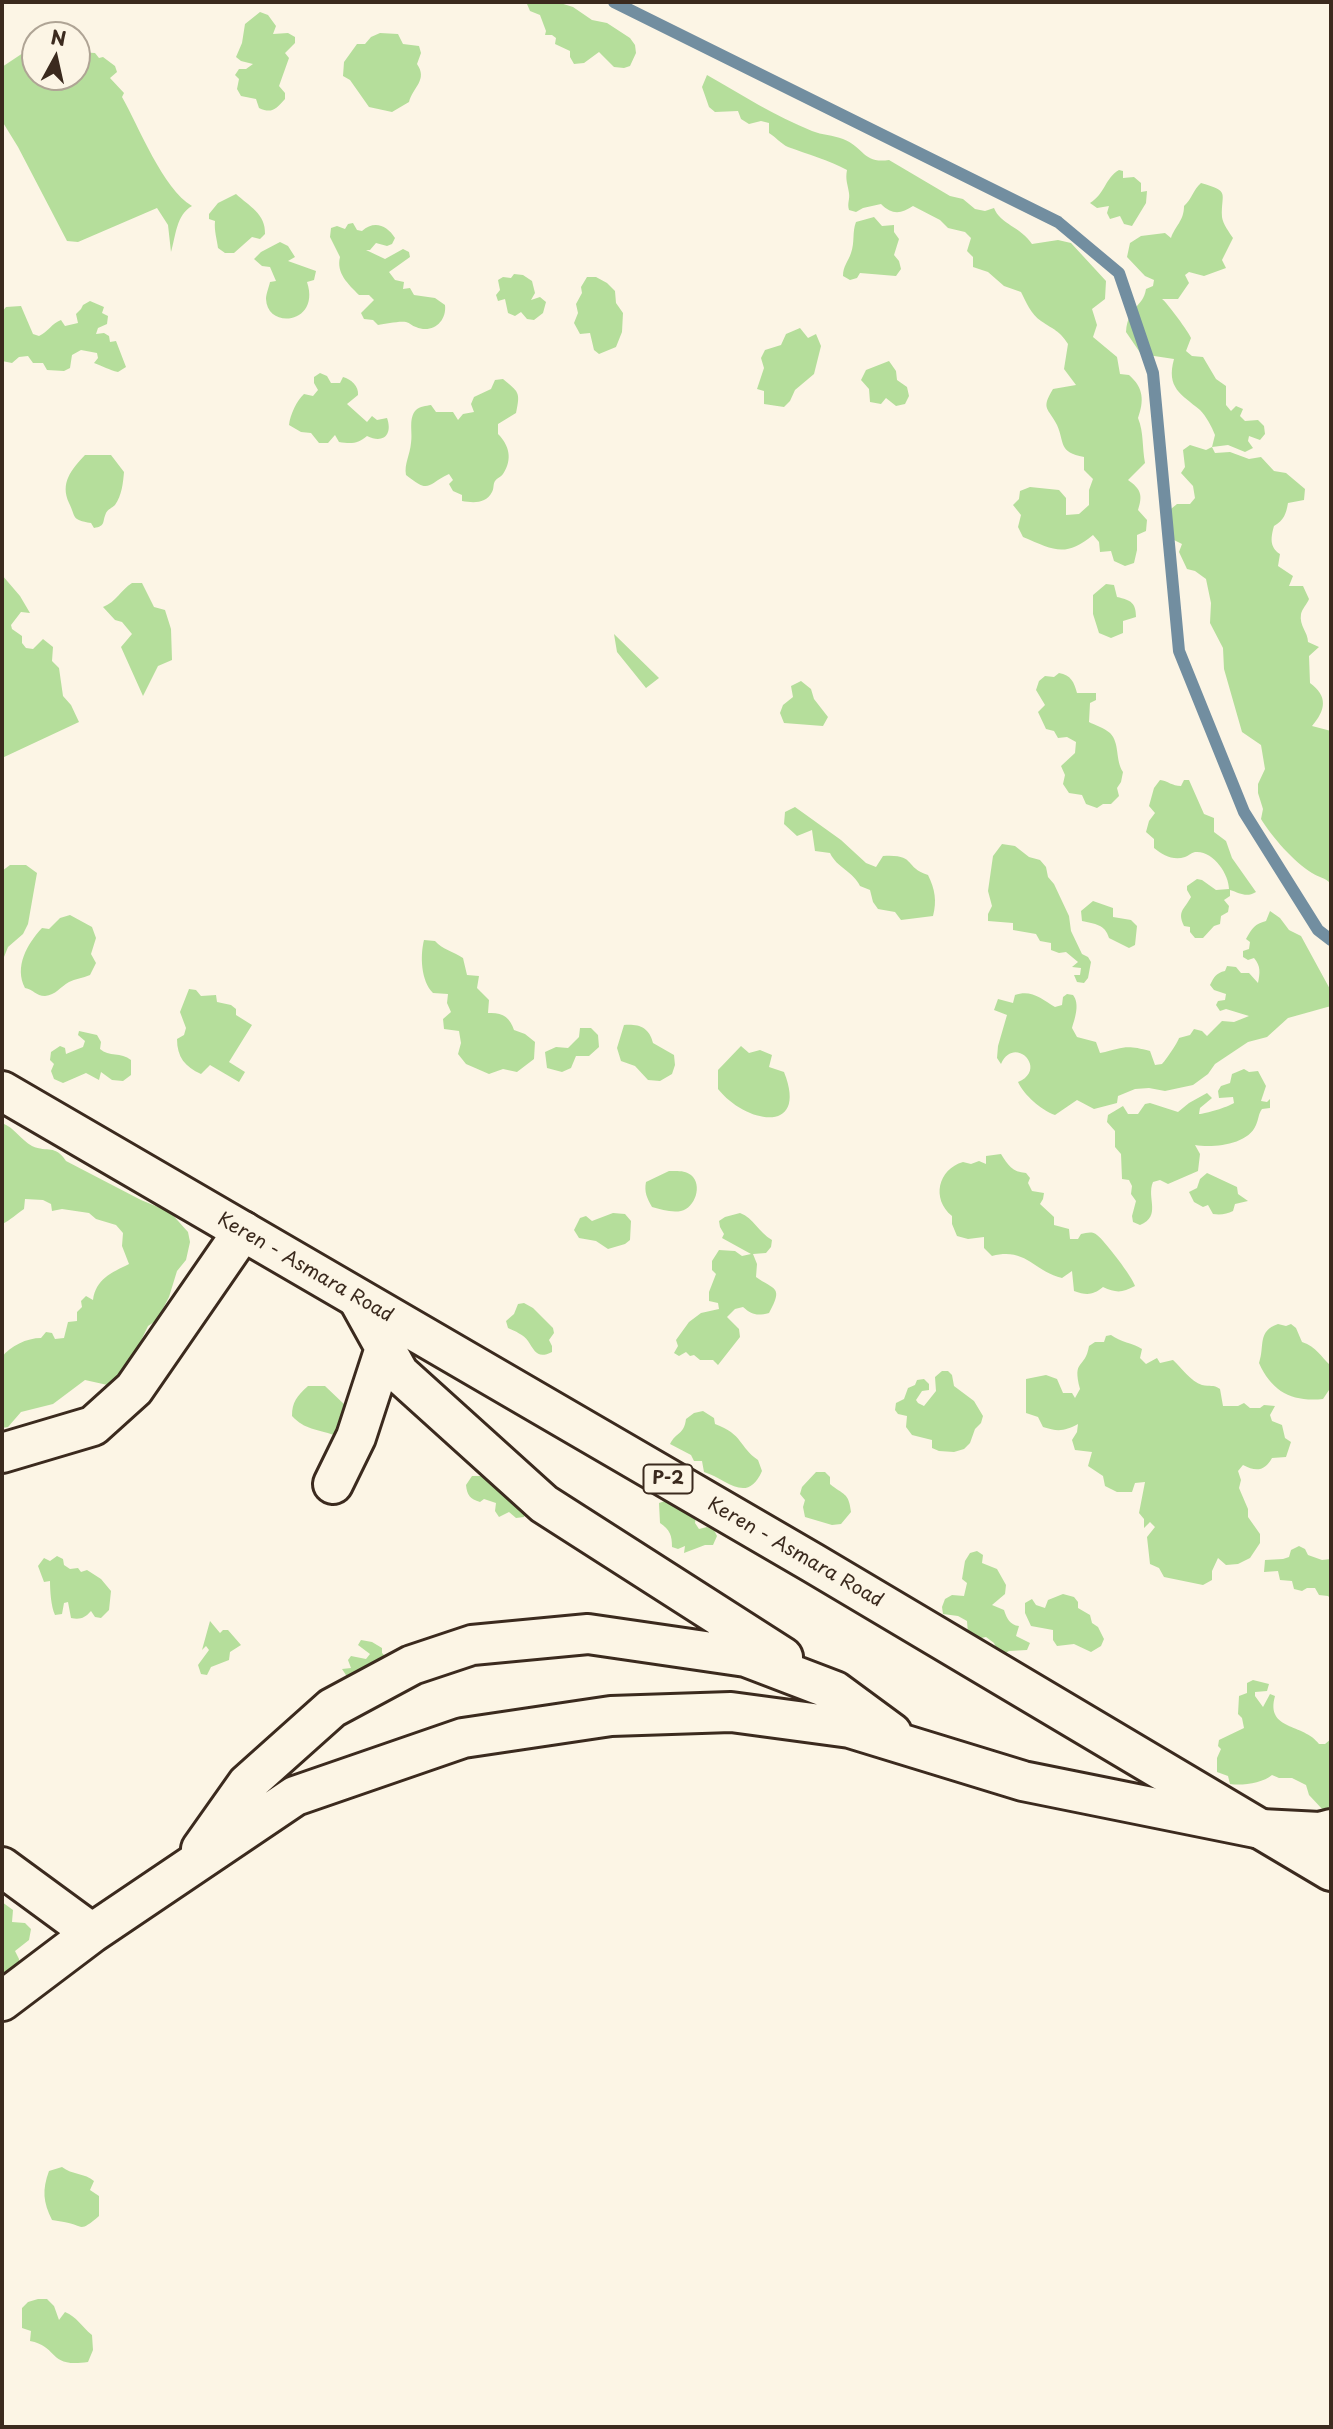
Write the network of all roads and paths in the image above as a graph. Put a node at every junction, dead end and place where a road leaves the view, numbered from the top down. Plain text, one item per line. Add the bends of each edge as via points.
1 (2, 1091) edge
2 (243, 1231) junction
3 (358, 1299) junction
4 (385, 1348) junction
5 (2, 1453) edge
6 (332, 1484) dead end
7 (835, 1690) junction
8 (910, 1746) junction
9 (1261, 1829) junction
10 (1331, 1829) edge
11 (2, 1867) edge
12 (188, 1868) junction
13 (1331, 1871) edge
14 (92, 1933) junction
15 (2, 2001) edge

1 - 2 main road, Keren - Asmara Road / P-2
2 - 3 main road, Keren - Asmara Road / P-2
2 - 5 main road via 134,1389 93,1426
3 - 4 main road
3 - 9 main road, Keren - Asmara Road / P-2
4 - 6 main road via 356,1437
4 - 7 main road via 399,1373 544,1504
7 - 8 main road
7 - 12 main road via 746,1657 588,1634 472,1645 412,1665 332,1708 247,1784
8 - 9 main road via 1023,1781
8 - 12 main road via 850,1728 731,1713 611,1716 463,1738 295,1796
9 - 10 main road
9 - 13 main road, Keren - Asmara Road / P-2
11 - 14 main road
12 - 14 main road
14 - 15 main road

